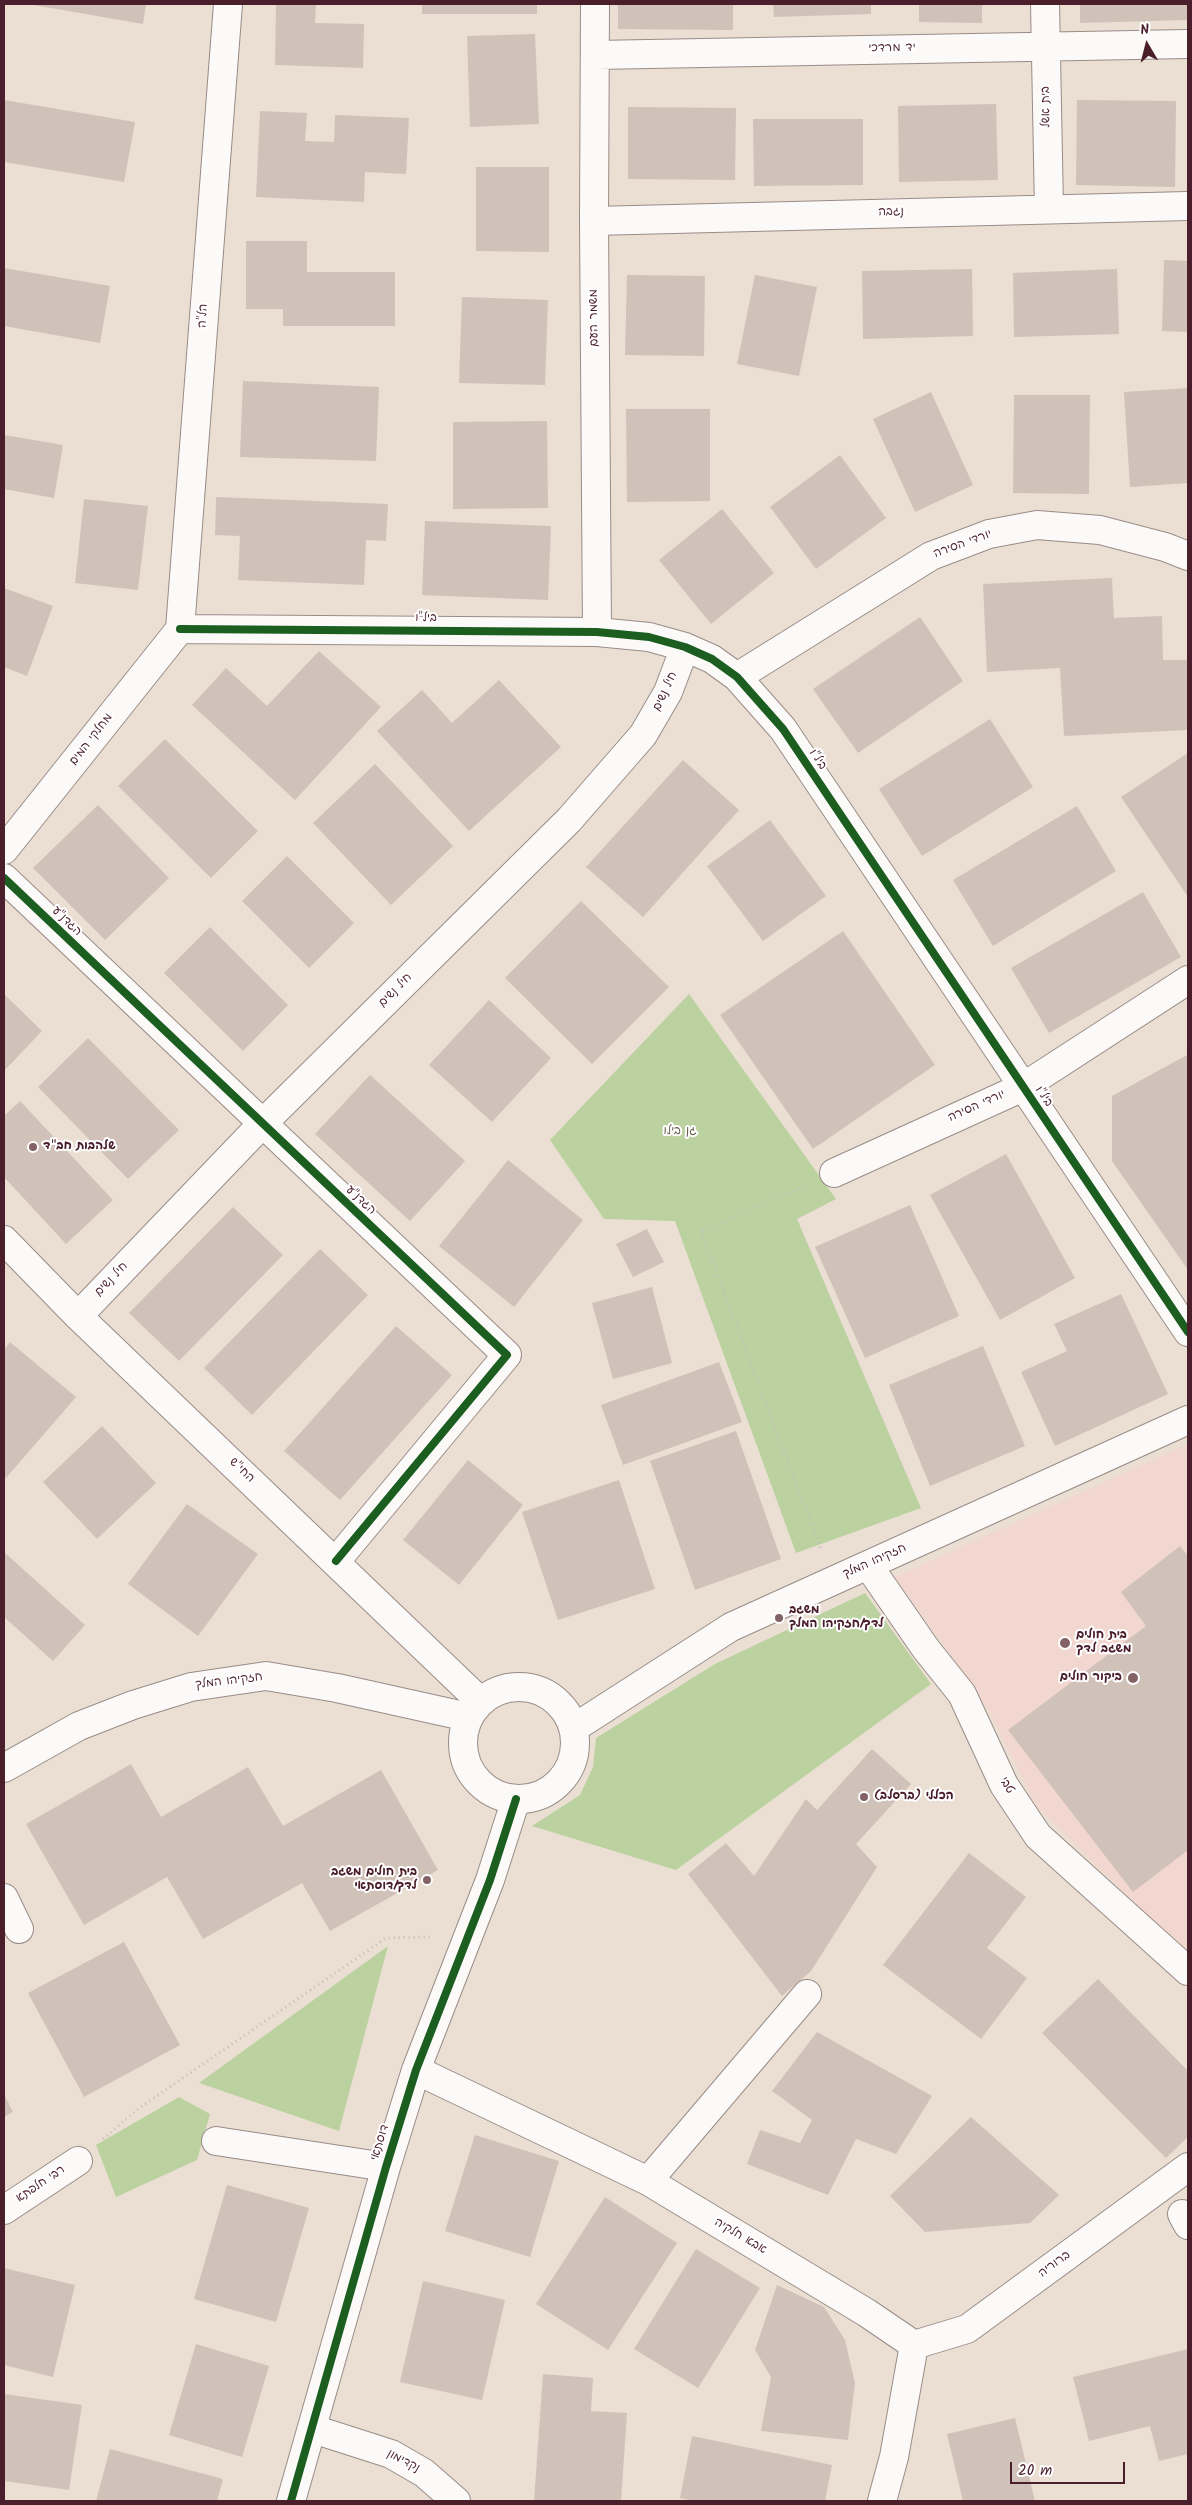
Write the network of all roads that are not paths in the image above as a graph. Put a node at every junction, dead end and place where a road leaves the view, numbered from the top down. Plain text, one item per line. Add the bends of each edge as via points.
1 (228, 4) edge
2 (595, 4) edge
3 (1045, 4) edge
4 (1188, 44) edge
5 (1046, 46) junction
6 (595, 55) junction
7 (1188, 206) edge
8 (1049, 209) junction
9 (594, 221) junction
10 (1188, 556) edge
11 (180, 629) junction
12 (597, 632) junction
13 (685, 647) junction
14 (737, 676) junction
15 (4, 850) edge
16 (4, 878) edge
17 (1188, 980) edge
18 (1023, 1087) junction
19 (262, 1124) junction
20 (834, 1173) road end
21 (4, 1240) edge
22 (78, 1316) junction
23 (1188, 1332) edge
24 (1188, 1420) edge
25 (336, 1561) junction
26 (868, 1565) junction
27 (439, 1663) junction
28 (413, 1704) junction
29 (474, 1709) junction
30 (574, 1728) junction
31 (4, 1768) edge
32 (516, 1799) junction
33 (4, 1898) edge
34 (19, 1929) dead end
35 (1188, 1971) edge
36 (807, 1994) dead end
37 (416, 2070) junction
38 (216, 2141) dead end
39 (78, 2161) road end
40 (386, 2167) junction
41 (1188, 2167) edge
42 (648, 2181) junction
43 (4, 2210) edge
44 (914, 2345) junction
45 (313, 2429) junction
46 (291, 2501) edge
47 (456, 2501) edge
48 (882, 2501) edge

1 - 11 street, הל"ה
2 - 6 street, משמר העם
3 - 5 street, בית אשל
4 - 5 street, יד מרדכי
5 - 6 street, יד מרדכי
5 - 8 street, בית אשל
6 - 9 street, משמר העם
7 - 8 street, נגבה
8 - 9 street, נגבה
9 - 12 street, משמר העם
10 - 14 street, יורדי הסירה via 1100,530 1038,525 989,534 931,556
11 - 12 street, ביל"ו
11 - 15 street, מחלקי המים
12 - 13 street, ביל"ו via 648,637
13 - 14 street, ביל"ו via 712,659
13 - 19 street, חיל נשים via 668,692 644,735 570,820
14 - 18 street, ביל"ו via 783,729
16 - 19 street, הגדנ"ע
17 - 18 street, יורדי הסירה
18 - 20 street, יורדי הסירה
18 - 23 street, ביל"ו
19 - 22 street, חיל נשים
19 - 25 street, הגדנ"ע via 507,1355
21 - 22 street, החי"ש
22 - 25 street, החי"ש
24 - 26 street, חזקיהו המלך
25 - 27 street, החי"ש
26 - 30 street, חזקיהו המלך via 731,1627
26 - 35 street, טבי via 926,1649 962,1694 1004,1785 1038,1836
27 - 28 street via 441,1673 435,1691 427,1700
27 - 29 street, החי"ש
28 - 29 street, חזקיהו המלך
28 - 31 street, חזקיהו המלך via 266,1676 191,1687 79,1726
29 - 30 street via 494,1692 513,1686 532,1688 550,1696 560,1705
29 - 32 street via 462,1736 468,1769 480,1784 496,1795
30 - 32 street via 575,1747 570,1766 553,1788 535,1797
32 - 37 street, דוסתאי via 490,1880
33 - 34 street
36 - 42 street
37 - 40 street, דוסתאי
37 - 42 street, אבא חלקיה
38 - 40 street
39 - 43 street, רבי חלפתא
40 - 45 street, דוסתאי
41 - 44 street, ברוריה via 967,2329
42 - 44 street, אבא חלקיה via 867,2313
44 - 48 street via 894,2457
45 - 46 street, דוסתאי
45 - 47 street, נקדימון via 391,2454 424,2473

